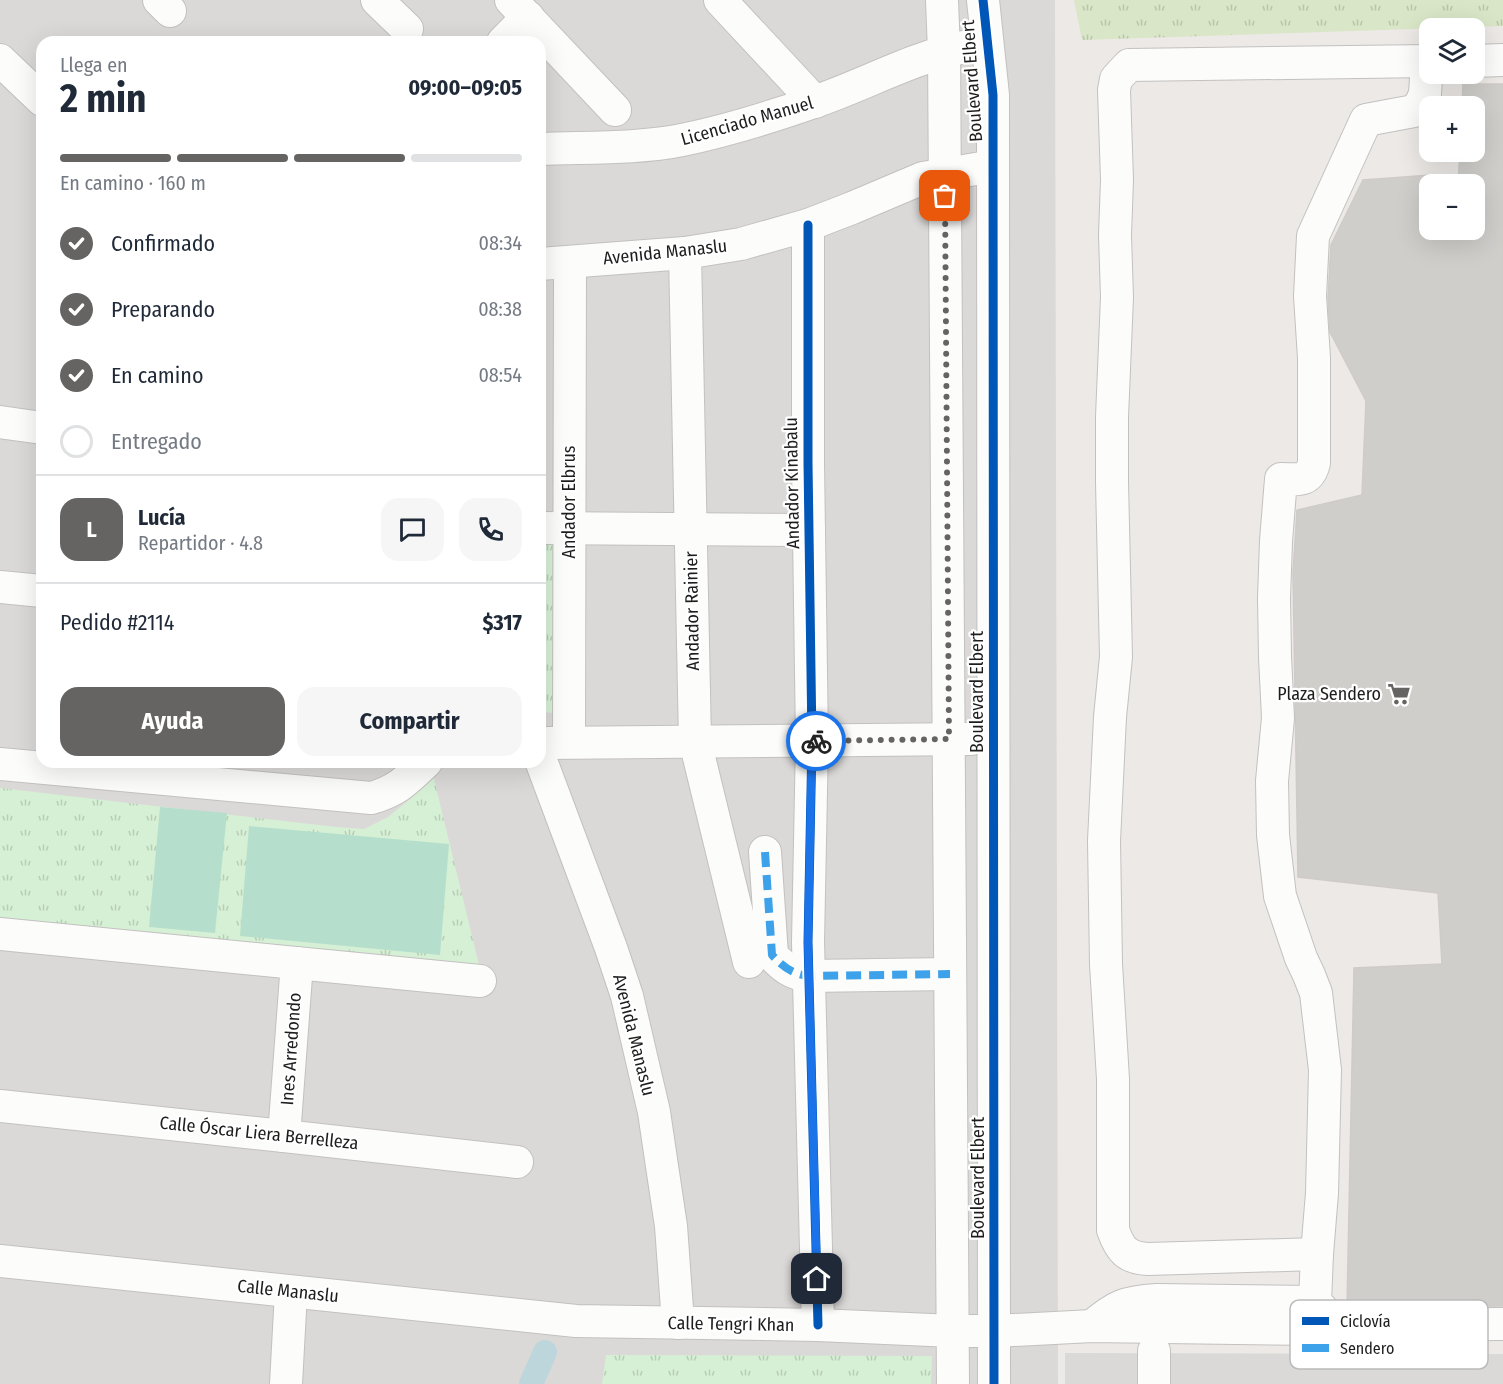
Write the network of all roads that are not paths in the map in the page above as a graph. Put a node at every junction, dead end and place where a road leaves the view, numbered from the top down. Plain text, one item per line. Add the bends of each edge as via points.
1 (377, 0) edge
2 (720, 0) edge
3 (942, 0) edge
4 (979, 2) edge
5 (519, 9) edge
6 (407, 29) dead end
7 (506, 36) edge
8 (545, 36) edge
9 (546, 37) edge
10 (988, 42) junction
11 (944, 51) junction
12 (0, 60) edge
13 (1503, 60) edge
14 (1419, 61) edge
15 (1485, 61) edge
16 (1426, 84) edge
17 (36, 94) edge
18 (815, 102) junction
19 (615, 110) dead end
20 (546, 149) edge
21 (993, 166) junction
22 (945, 174) junction
23 (808, 225) junction
24 (686, 253) junction
25 (555, 263) edge
26 (0, 422) edge
27 (36, 427) edge
28 (555, 528) edge
29 (691, 530) junction
30 (809, 530) junction
31 (0, 587) edge
32 (36, 590) edge
33 (949, 739) junction
34 (994, 739) junction
35 (695, 741) junction
36 (812, 741) junction
37 (554, 743) edge
38 (0, 764) edge
39 (36, 767) edge
40 (44, 768) edge
41 (420, 768) edge
42 (544, 768) edge
43 (765, 852) dead end
44 (0, 934) edge
45 (749, 962) dead end
46 (297, 963) junction
47 (950, 974) junction
48 (809, 976) junction
49 (480, 981) dead end
50 (0, 1106) edge
51 (284, 1136) junction
52 (517, 1162) dead end
53 (1317, 1254) junction
54 (0, 1261) edge
55 (291, 1292) junction
56 (1321, 1300) edge
57 (1290, 1315) edge
58 (576, 1321) joint
59 (678, 1323) junction
60 (1488, 1324) edge
61 (1503, 1324) edge
62 (818, 1325) junction
63 (953, 1331) junction
64 (994, 1331) junction
65 (1154, 1350) dead end
66 (286, 1384) edge
67 (953, 1384) edge
68 (994, 1384) edge
69 (1154, 1384) edge

1 - 6 street
2 - 18 street
3 - 11 street, Boulevard Elbert
4 - 10 street, Boulevard Elbert
5 - 7 street
5 - 8 street
9 - 19 street
10 - 11 street, Licenciado Manuel
10 - 21 street, Boulevard Elbert
11 - 18 street, Licenciado Manuel
11 - 22 street, Boulevard Elbert
12 - 17 street
13 - 15 street
14 - 53 street via 1129,65 1116,79 1114,90 1117,297 1112,482 1116,657 1104,841 1113,1079 1113,1230 1118,1245 1126,1253 1148,1260
16 - 53 street via 1425,94 1414,111 1366,120 1312,236 1314,463 1308,477 1281,479 1274,598 1278,718 1272,781 1273,835 1280,896 1316,993 1319,1012 1324,1070
18 - 20 street, Licenciado Manuel via 682,140
21 - 22 street, Avenida Manaslu
21 - 34 street, Boulevard Elbert
22 - 23 street, Avenida Manaslu via 923,178
22 - 33 street, Boulevard Elbert
23 - 24 street, Avenida Manaslu via 741,244
23 - 30 street, Andador Kinabalu
24 - 25 street, Avenida Manaslu
24 - 29 street, Andador Rainier
25 - 28 street, Andador Elbrus
26 - 27 street
28 - 29 street
28 - 37 street, Andador Elbrus
29 - 30 street
29 - 35 street, Andador Rainier
30 - 36 street, Andador Kinabalu
31 - 32 street
33 - 34 street, Boulevard Elbert
33 - 36 street, Boulevard Elbert
33 - 47 street, Boulevard Elbert
34 - 64 street, Boulevard Elbert
35 - 36 street, Boulevard Elbert
35 - 37 street, Boulevard Elbert
35 - 45 street, Andador Rainier
36 - 48 street, Andador Kinabalu
38 - 39 street
40 - 41 street via 371,798 401,786
42 - 59 street, Avenida Manaslu via 627,996 654,1112 670,1226
43 - 48 street via 772,955 798,974
44 - 46 street
46 - 49 street
46 - 51 street, Ines Arredondo
47 - 48 street
47 - 63 street, Boulevard Elbert
48 - 62 street, Andador Kinabalu
50 - 51 street, Calle Óscar Liera Berrelleza
51 - 52 street, Calle Óscar Liera Berrelleza
53 - 56 street
54 - 55 street, Calle Manaslu
55 - 58 street, Calle Manaslu
55 - 66 street
57 - 64 street, Calle Tengri Khan via 1174,1300 1135,1301 1110,1311 1092,1326
58 - 59 street, Calle Tengri Khan
59 - 62 street, Calle Tengri Khan
60 - 61 street
62 - 63 street, Calle Tengri Khan
63 - 64 street, Calle Tengri Khan
63 - 67 street, Boulevard Elbert
64 - 68 street, Boulevard Elbert
65 - 69 street

